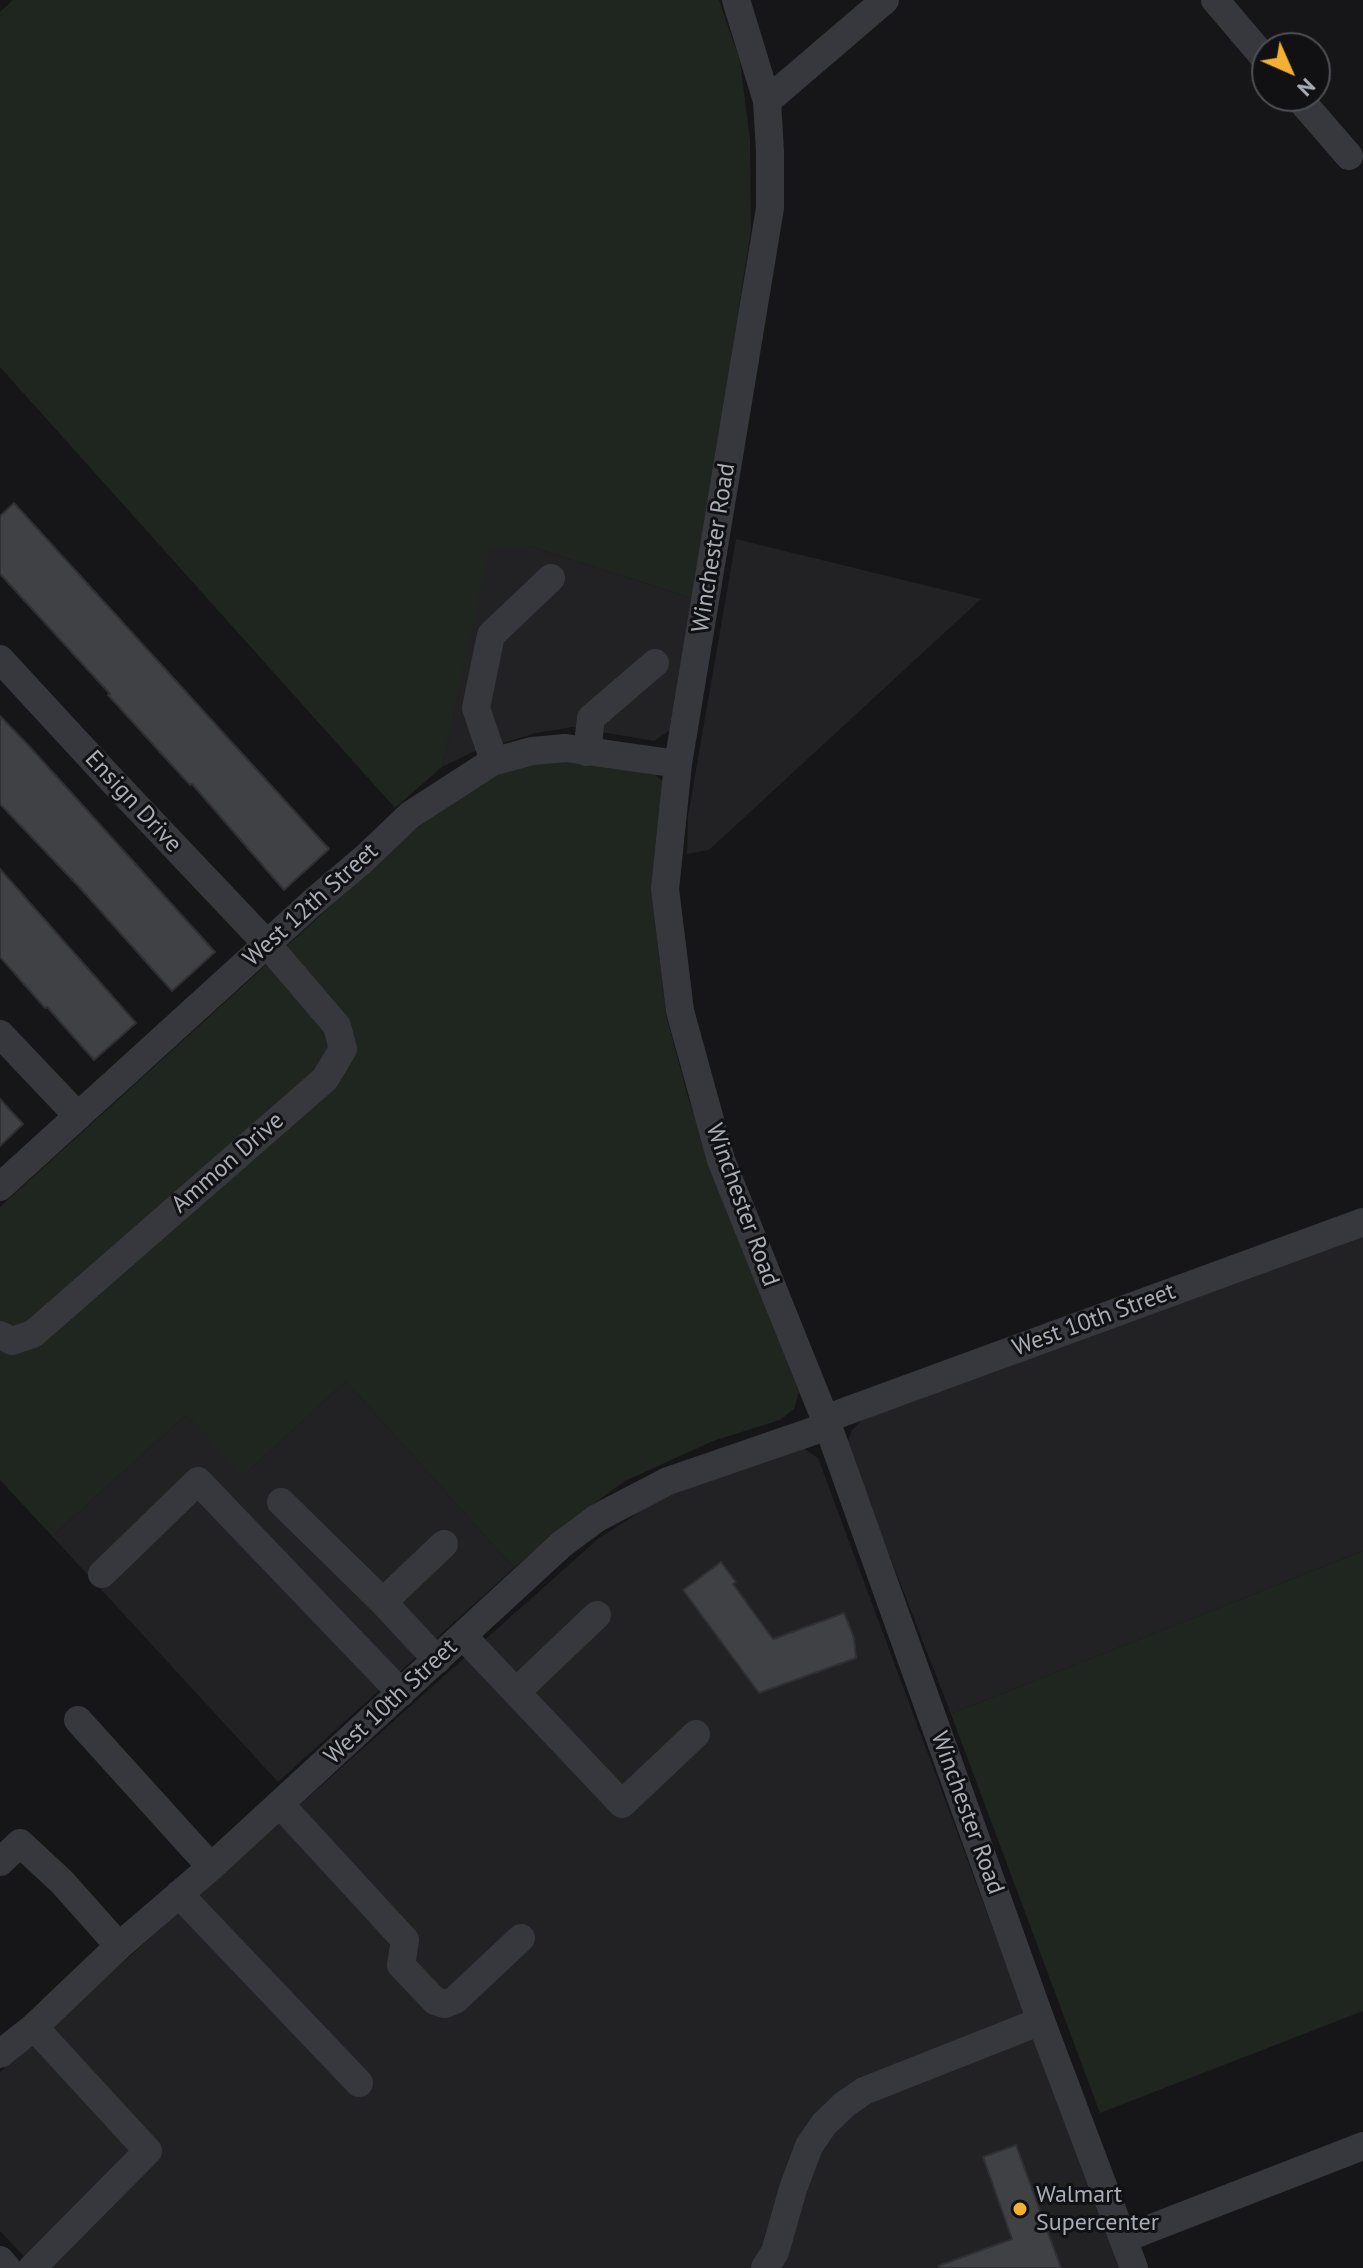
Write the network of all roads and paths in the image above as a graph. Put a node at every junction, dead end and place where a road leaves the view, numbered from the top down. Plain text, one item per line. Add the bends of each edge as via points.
1 (736, 0) edge
2 (885, 0) edge
3 (1215, 0) edge
4 (1251, 42) edge
5 (767, 101) junction
6 (1311, 112) edge
7 (1349, 156) dead end
8 (551, 578) dead end
9 (0, 659) edge
10 (655, 663) dead end
11 (587, 752) junction
12 (494, 761) junction
13 (678, 764) junction
14 (267, 944) junction
15 (0, 1034) edge
16 (78, 1116) junction
17 (0, 1187) edge
18 (1363, 1222) edge
19 (0, 1335) edge
20 (827, 1422) junction
21 (281, 1502) dead end
22 (444, 1544) dead end
23 (102, 1574) dead end
24 (383, 1602) junction
25 (597, 1615) dead end
26 (463, 1636) junction
27 (437, 1660) junction
28 (516, 1692) junction
29 (401, 1693) junction
30 (78, 1720) dead end
31 (696, 1734) dead end
32 (280, 1804) junction
33 (0, 1862) edge
34 (211, 1867) junction
35 (179, 1894) junction
36 (521, 1938) dead end
37 (119, 1946) junction
38 (1041, 2021) junction
39 (34, 2027) junction
40 (0, 2054) edge
41 (359, 2083) dead end
42 (1363, 2146) edge
43 (1123, 2239) junction
44 (0, 2260) edge
45 (7, 2268) edge
46 (32, 2268) edge
47 (765, 2268) edge
48 (1134, 2268) edge

1 - 5 street, Winchester Road
2 - 5 street
3 - 4 street
5 - 13 street, Winchester Road via 770,208
6 - 7 street
8 - 12 street via 491,635 476,708
9 - 14 street, Ensign Drive
10 - 11 street via 591,718
11 - 12 street, West 12th Street via 537,750
11 - 13 street, West 12th Street
12 - 14 street, West 12th Street via 410,815
13 - 20 street, Winchester Road via 665,889 680,1011 721,1160
14 - 16 street, West 12th Street
14 - 19 street, Ammon Drive via 337,1026 343,1049 325,1079 33,1334 12,1341
15 - 16 street
16 - 17 street, West 12th Street
18 - 20 street, West 10th Street
20 - 26 street, West 10th Street via 668,1481 597,1518
20 - 38 street, Winchester Road
21 - 24 street
22 - 24 street
23 - 29 street via 198,1481
24 - 27 street
25 - 28 street
26 - 27 street, West 10th Street
26 - 28 street
27 - 29 street, West 10th Street
28 - 31 street via 622,1804
29 - 32 street, West 10th Street
30 - 34 street
32 - 34 street, West 10th Street
32 - 36 street via 405,1940 401,1965 435,2001 455,2000
33 - 37 street via 20,1843
34 - 35 street, West 10th Street
35 - 37 street, West 10th Street
35 - 41 street
37 - 39 street, West 10th Street
38 - 43 street, Winchester Road
38 - 47 street via 864,2091 845,2104 809,2146
39 - 40 street, West 10th Street
39 - 46 street via 148,2151
42 - 43 street
43 - 48 street, Winchester Road
44 - 45 street

